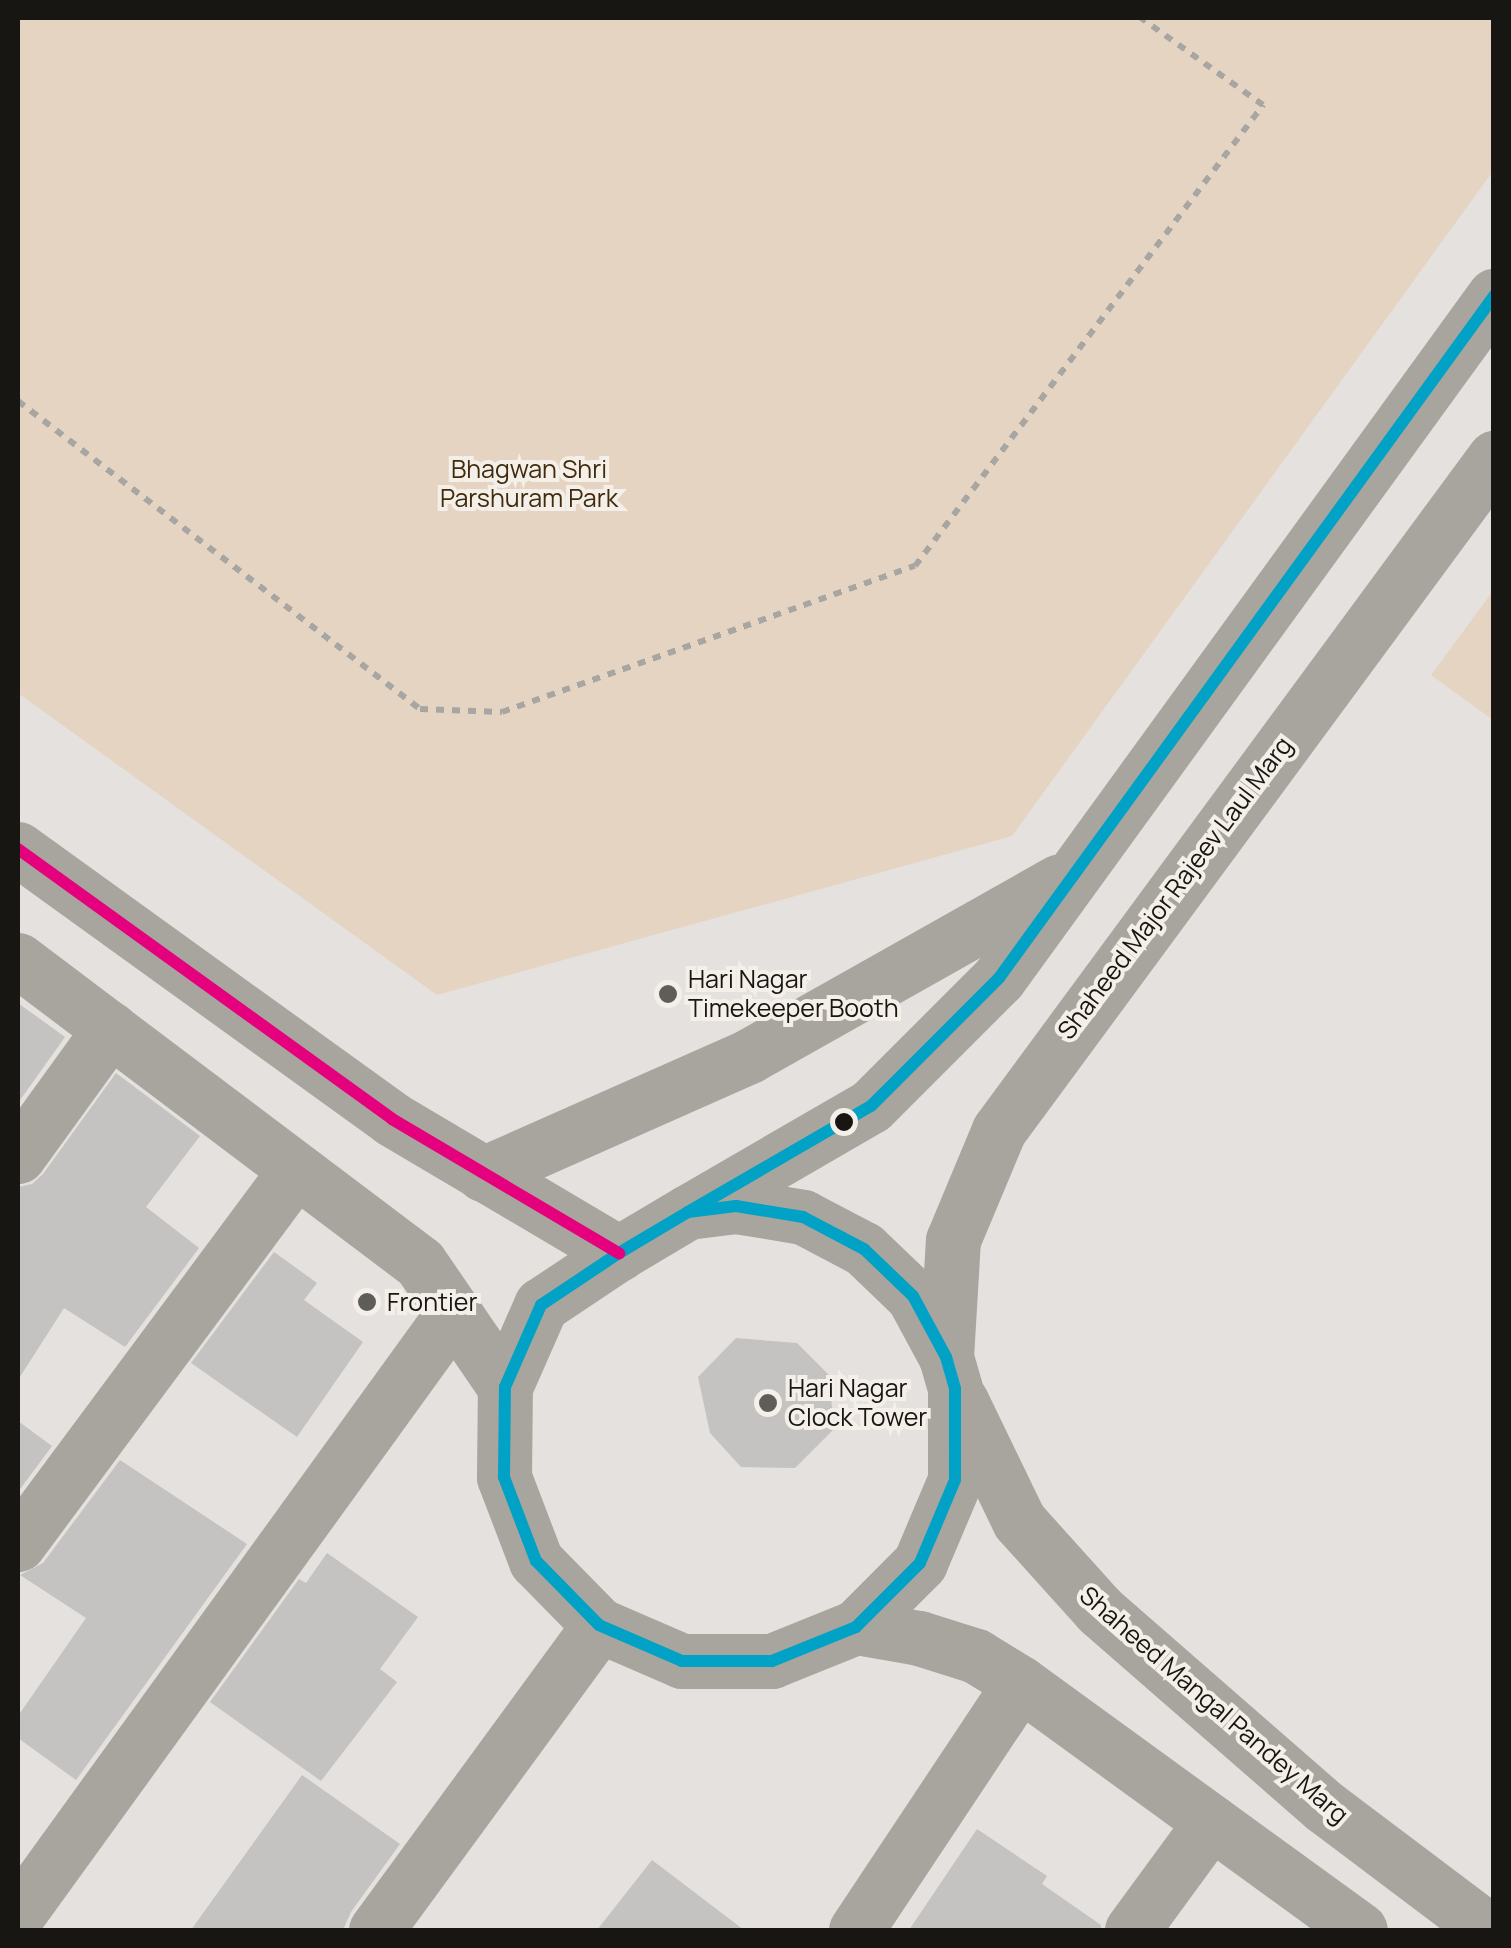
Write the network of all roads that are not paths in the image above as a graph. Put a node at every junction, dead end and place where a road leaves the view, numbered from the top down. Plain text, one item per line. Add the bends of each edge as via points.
1 (1494, 296) edge
2 (1494, 458) edge
3 (18, 849) edge
4 (1076, 872) junction
5 (18, 960) edge
6 (110, 1030) junction
7 (18, 1156) edge
8 (295, 1172) junction
9 (483, 1174) junction
10 (688, 1212) junction
11 (619, 1253) junction
12 (454, 1313) junction
13 (950, 1373) junction
14 (506, 1387) junction
15 (18, 1544) edge
16 (599, 1626) junction
17 (856, 1627) junction
18 (1020, 1683) junction
19 (1211, 1822) junction
20 (18, 1914) edge
21 (376, 1930) edge
22 (856, 1930) edge
23 (1132, 1930) edge
24 (1360, 1930) edge
25 (1488, 1930) edge

1 - 4 street
2 - 13 street, Shaheed Major Rajeev Laul Marg via 999,1130 953,1240
3 - 9 street via 392,1119
4 - 9 street via 749,1056
4 - 10 street via 999,978 872,1106
5 - 6 street
6 - 7 street
6 - 8 street
8 - 12 street via 420,1263
8 - 15 street
9 - 11 street
10 - 11 street
10 - 13 street, Shaheed Mangal Pandey Marg via 736,1206 804,1217 864,1248 913,1296
11 - 14 street via 542,1305
12 - 14 street
12 - 20 street
13 - 17 street, Shaheed Major Rajeev Laul Marg via 955,1480 920,1563
13 - 25 street, Shaheed Mangal Pandey Marg via 1019,1521 1099,1610 1326,1807
14 - 16 street via 504,1477 536,1561
16 - 17 street via 682,1661 772,1661
16 - 21 street
17 - 18 street via 976,1656
18 - 19 street
18 - 22 street
19 - 23 street
19 - 24 street

